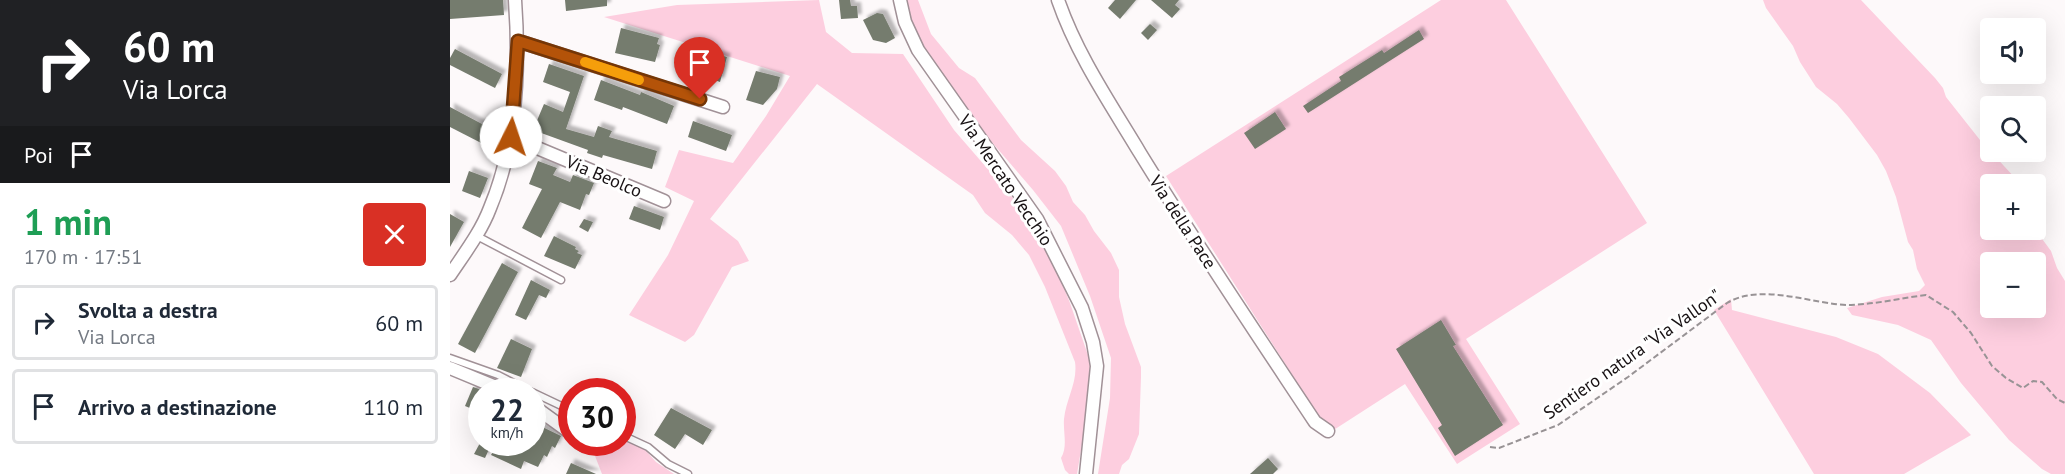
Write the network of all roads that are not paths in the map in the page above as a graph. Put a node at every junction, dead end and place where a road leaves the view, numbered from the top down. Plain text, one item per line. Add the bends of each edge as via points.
1 (515, 0) edge
2 (900, 0) edge
3 (1058, 0) edge
4 (518, 41) junction
5 (723, 107) dead end
6 (511, 137) junction
7 (664, 201) dead end
8 (476, 236) junction
9 (450, 275) edge
10 (561, 280) dead end
11 (450, 358) edge
12 (450, 368) edge
13 (474, 378) edge
14 (504, 378) edge
15 (1328, 431) dead end
16 (636, 441) edge
17 (688, 474) edge
18 (1086, 474) edge

1 - 4 street
2 - 18 street, Via Mercato Vecchio via 918,50 1036,219 1082,308 1097,366
3 - 15 street, Via della Pace via 1068,30 1092,74 1180,218 1315,422
4 - 5 street
4 - 6 street
6 - 7 street, Via Beolco
6 - 8 street via 500,183
8 - 9 street
8 - 10 lane
11 - 14 lane
12 - 13 street
16 - 17 lane

